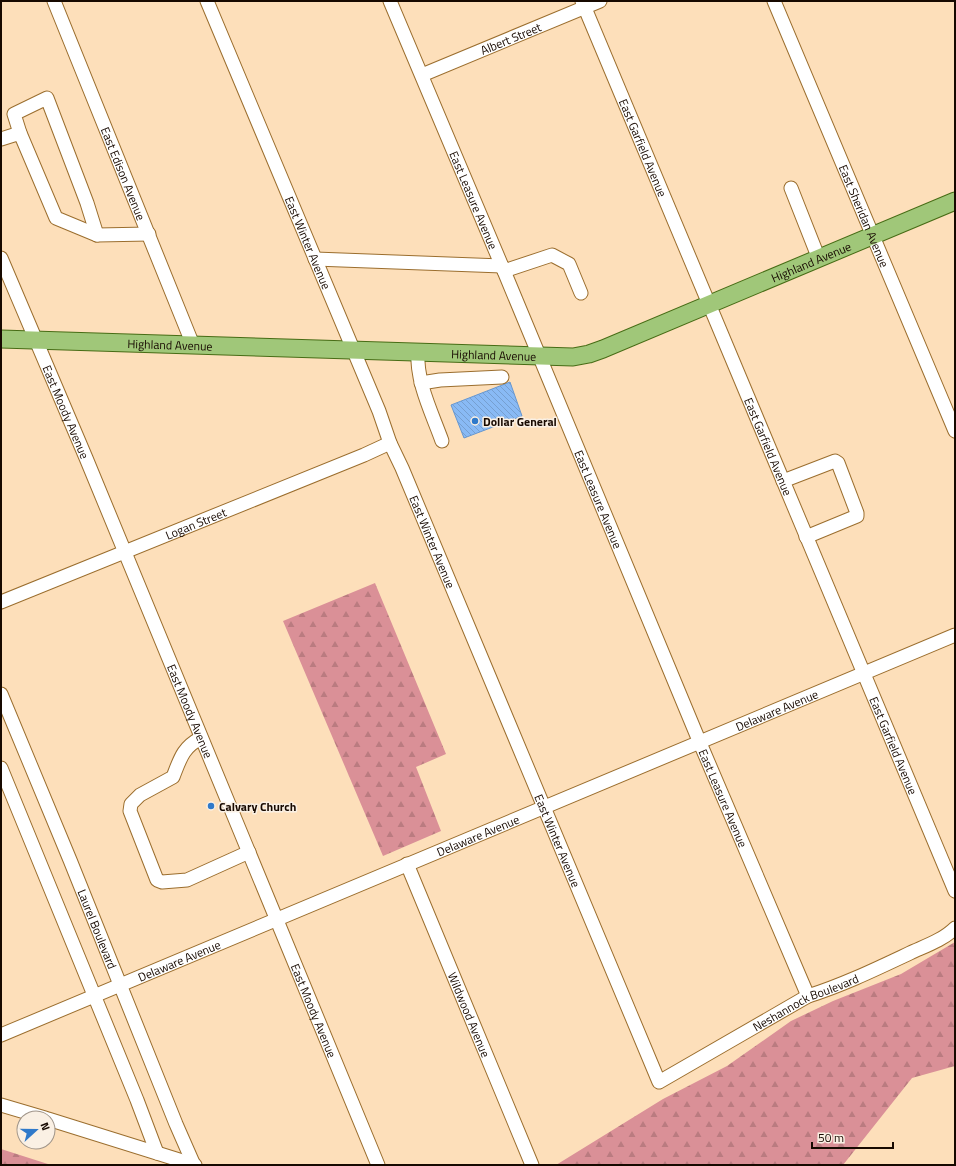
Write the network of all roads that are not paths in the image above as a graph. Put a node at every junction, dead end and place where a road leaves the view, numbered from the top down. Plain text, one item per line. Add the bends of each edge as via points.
1 (54, 1) edge
2 (207, 1) edge
3 (390, 1) edge
4 (600, 1) edge
5 (774, 1) edge
6 (584, 4) edge
7 (422, 75) junction
8 (20, 134) junction
9 (1, 139) edge
10 (791, 188) dead end
11 (955, 201) edge
12 (149, 234) junction
13 (97, 235) junction
14 (872, 236) junction
15 (1, 258) edge
16 (315, 259) junction
17 (819, 259) junction
18 (503, 268) junction
19 (580, 293) dead end
20 (709, 305) junction
21 (1, 339) edge
22 (36, 340) junction
23 (193, 345) junction
24 (353, 350) junction
25 (418, 352) junction
26 (539, 356) junction
27 (502, 377) dead end
28 (422, 383) junction
29 (955, 431) edge
30 (442, 441) dead end
31 (390, 443) junction
32 (783, 481) junction
33 (806, 537) junction
34 (124, 551) junction
35 (1, 602) edge
36 (955, 635) edge
37 (864, 674) junction
38 (1, 694) edge
39 (201, 738) junction
40 (700, 743) junction
41 (1, 768) edge
42 (544, 808) junction
43 (249, 852) junction
44 (407, 864) junction
45 (955, 891) edge
46 (277, 919) junction
47 (955, 928) edge
48 (120, 985) junction
49 (95, 996) junction
50 (808, 996) junction
51 (1, 1035) edge
52 (659, 1082) joint
53 (1, 1105) edge
54 (18, 1110) edge
55 (56, 1121) edge
56 (157, 1153) junction
57 (194, 1165) edge
58 (378, 1165) edge
59 (532, 1165) edge

1 - 12 street, East Edison Avenue
2 - 16 street, East Winter Avenue
3 - 7 street, East Leasure Avenue
4 - 6 street, Albert Street
5 - 14 street, East Sheridan Avenue
6 - 7 street, Albert Street
6 - 20 street, East Garfield Avenue
7 - 18 street, East Leasure Avenue
8 - 9 street
8 - 13 street via 56,218
8 - 13 street via 14,114 47,98
10 - 17 street
11 - 14 main road, Highland Avenue
12 - 13 street
12 - 23 street, East Edison Avenue
14 - 17 main road, Highland Avenue
14 - 29 street, East Sheridan Avenue
15 - 22 street, East Moody Avenue
16 - 18 street
16 - 24 street, East Winter Avenue
17 - 20 main road, Highland Avenue
18 - 19 street via 552,255 569,264
18 - 26 street, East Leasure Avenue
20 - 26 main road, Highland Avenue via 588,354 573,357
20 - 32 street, East Garfield Avenue
21 - 22 main road, Highland Avenue
22 - 23 main road, Highland Avenue
22 - 34 street, East Moody Avenue
23 - 24 main road, Highland Avenue
24 - 25 main road, Highland Avenue
24 - 31 street, East Winter Avenue
25 - 26 main road, Highland Avenue
25 - 28 street via 417,363
26 - 40 street, East Leasure Avenue
27 - 28 street
28 - 30 street
31 - 34 street, Logan Street
31 - 42 street, East Winter Avenue
32 - 33 street, East Garfield Avenue
32 - 33 street via 835,461 838,463 857,516
33 - 37 street, East Garfield Avenue
34 - 35 street, Logan Street
34 - 39 street, East Moody Avenue
36 - 37 street, Delaware Avenue
37 - 40 street, Delaware Avenue
37 - 45 street, East Garfield Avenue
38 - 48 street, Laurel Boulevard
39 - 43 street, East Moody Avenue
39 - 43 street via 191,743 183,752 173,777 140,795 131,804 130,811 157,880 187,880
40 - 42 street, Delaware Avenue
40 - 50 street, East Leasure Avenue
41 - 49 street
42 - 44 street, Delaware Avenue
42 - 52 street, East Winter Avenue
43 - 46 street, East Moody Avenue
44 - 46 street, Delaware Avenue
44 - 59 street, Wildwood Avenue
46 - 48 street, Delaware Avenue
46 - 58 street, East Moody Avenue
47 - 50 street, Neshannock Boulevard via 937,940 886,965
48 - 49 street, Delaware Avenue
48 - 57 street, Laurel Boulevard
49 - 51 street, Delaware Avenue
49 - 56 street
50 - 52 street, Neshannock Boulevard
53 - 54 street
55 - 56 street
56 - 57 street

